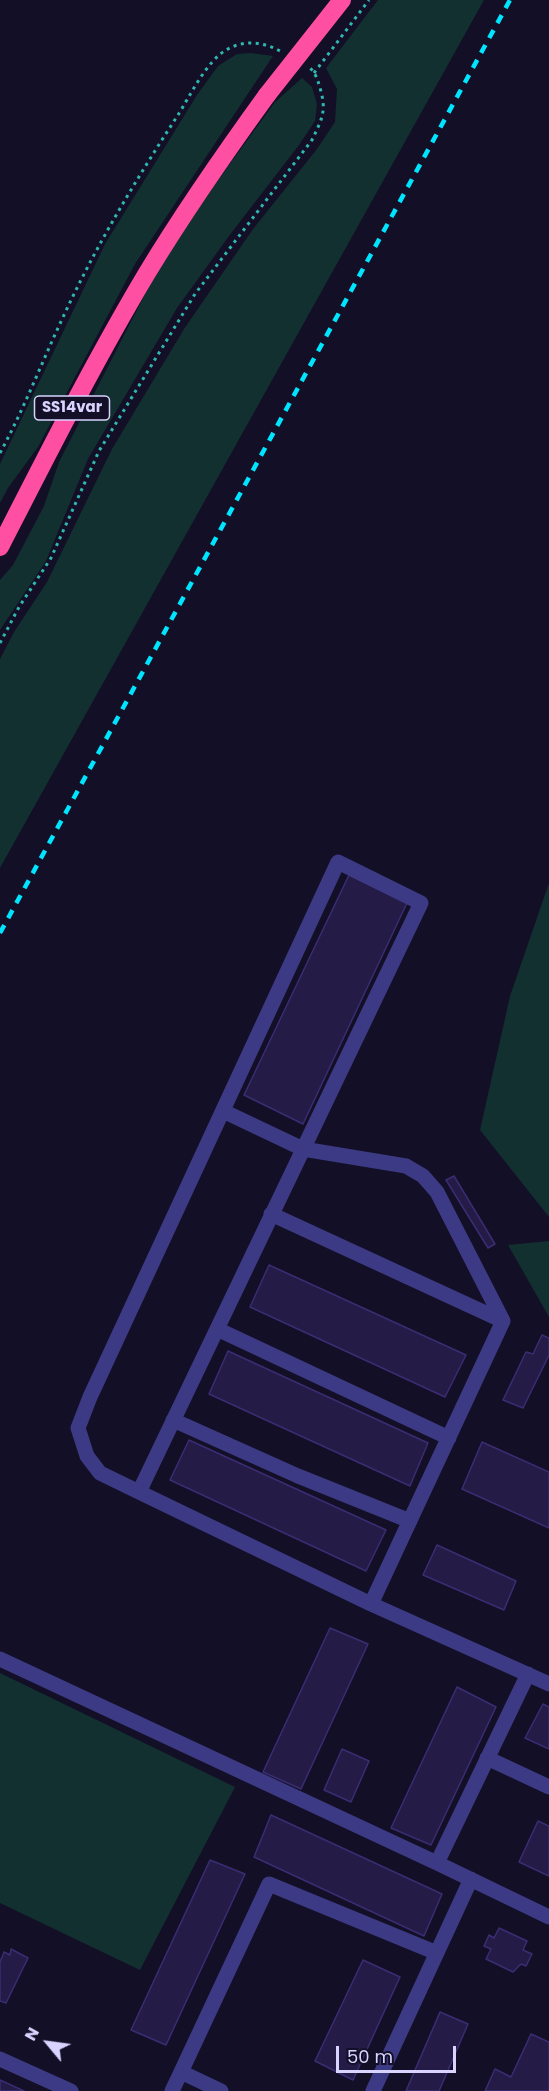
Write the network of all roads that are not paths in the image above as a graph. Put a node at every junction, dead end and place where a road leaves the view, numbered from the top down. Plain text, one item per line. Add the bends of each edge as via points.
1 (342, 0) edge
2 (0, 547) edge
3 (223, 1111) junction
4 (303, 1149) junction
5 (272, 1214) junction
6 (503, 1321) junction
7 (217, 1329) junction
8 (173, 1420) junction
9 (449, 1438) junction
10 (139, 1492) junction
11 (410, 1521) junction
12 (371, 1604) junction
13 (0, 1659) edge
14 (528, 1674) junction
15 (549, 1684) edge
16 (487, 1758) junction
17 (549, 1787) edge
18 (437, 1863) junction
19 (471, 1879) junction
20 (549, 1917) edge
21 (437, 1953) junction
22 (0, 2059) edge
23 (181, 2073) junction
24 (71, 2091) edge
25 (172, 2091) edge
26 (220, 2091) edge
27 (373, 2091) edge

1 - 2 highway, SS14var, bridge via 214,167 148,272
3 - 4 lane
3 - 4 lane via 338,862 421,903
3 - 10 lane via 78,1428 87,1456 100,1473
4 - 5 lane
4 - 6 lane via 406,1166 423,1176 437,1192
5 - 6 lane
5 - 7 lane
6 - 9 lane
7 - 8 lane
7 - 9 lane
8 - 10 lane
8 - 11 lane
9 - 11 lane
10 - 12 lane
11 - 12 lane
12 - 14 lane
13 - 18 lane
14 - 15 lane
14 - 16 lane
16 - 17 lane
16 - 18 lane
18 - 19 lane
19 - 20 lane
19 - 21 lane
21 - 23 lane via 269,1884
21 - 27 lane
22 - 24 lane
23 - 25 lane
23 - 26 lane

